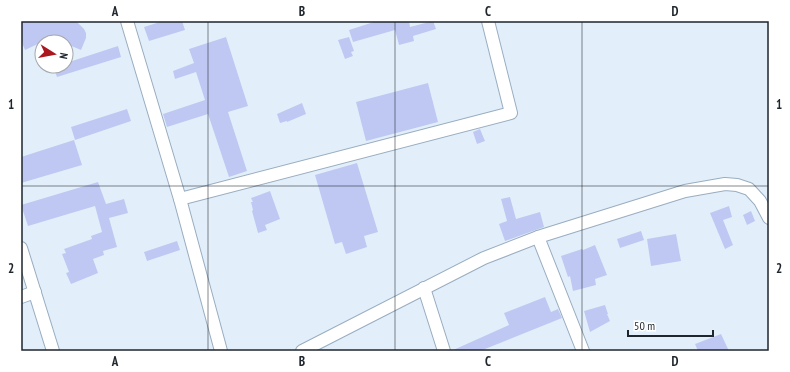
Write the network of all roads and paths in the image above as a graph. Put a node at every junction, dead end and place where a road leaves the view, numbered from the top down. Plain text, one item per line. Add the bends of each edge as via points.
1 (127, 21) edge
2 (488, 21) edge
3 (180, 199) junction
4 (769, 218) edge
5 (538, 237) junction
6 (21, 248) edge
7 (424, 288) junction
8 (35, 292) junction
9 (21, 297) edge
10 (53, 351) edge
11 (221, 351) edge
12 (302, 351) edge
13 (444, 351) edge
14 (583, 351) edge

1 - 3 street
2 - 3 street via 511,113
3 - 11 street
4 - 5 street via 760,201 749,189 725,184 685,191
5 - 7 street via 484,258
5 - 14 street
6 - 8 street
7 - 12 street
7 - 13 street
8 - 9 street
8 - 10 street

